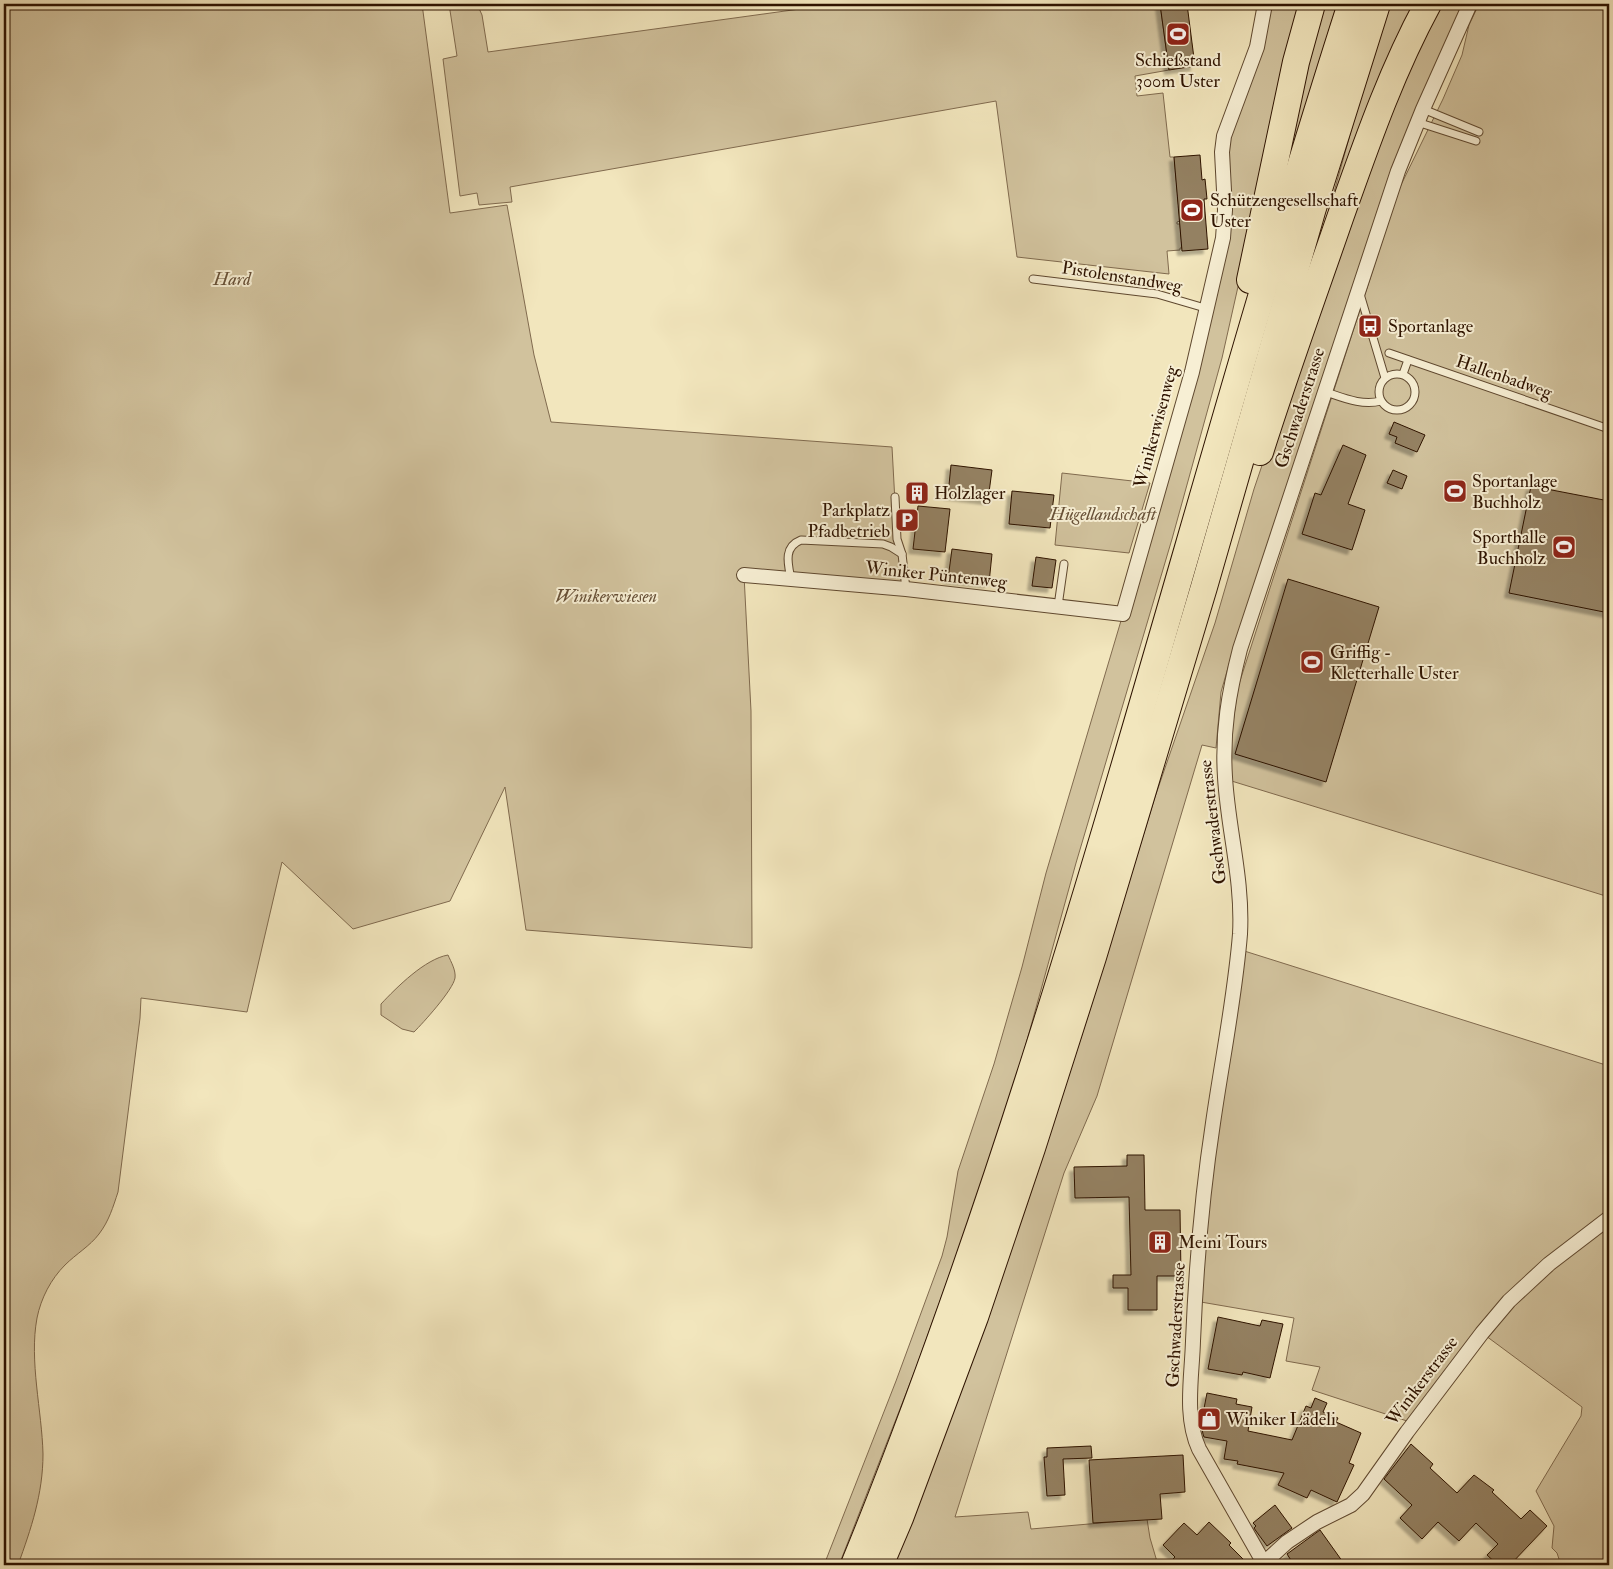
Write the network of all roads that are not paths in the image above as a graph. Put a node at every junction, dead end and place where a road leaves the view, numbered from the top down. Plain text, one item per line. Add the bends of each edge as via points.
1 (1265, 4) edge
2 (1312, 4) edge
3 (1351, 4) edge
4 (1377, 4) edge
5 (1428, 4) edge
6 (1470, 4) edge
7 (1420, 115) junction
8 (1479, 132) dead end
9 (1476, 141) dead end
10 (1033, 279) dead end
11 (1358, 290) junction
12 (1205, 308) junction
13 (1389, 353) dead end
14 (1408, 360) junction
15 (1403, 374) junction
16 (1385, 378) junction
17 (1326, 392) junction
18 (1381, 401) junction
19 (1609, 429) edge
20 (1207, 478) junction
21 (895, 497) dead end
22 (902, 554) junction
23 (1064, 564) dead end
24 (744, 575) dead end
25 (791, 580) junction
26 (1204, 587) junction
27 (906, 589) junction
28 (1058, 606) junction
29 (1123, 614) joint
30 (1609, 1218) edge
31 (1265, 1564) edge
32 (854, 1565) edge
33 (880, 1565) edge

1 - 12 street, Winikerwisenweg via 1257,47 1224,136 1222,238
2 - 20 highway via 1294,72 1241,321 1212,434
3 - 20 highway
4 - 26 highway via 1313,208
5 - 26 highway via 1381,103 1292,353 1222,568
6 - 7 street, Gschwaderstrasse
7 - 8 lane
7 - 9 lane
7 - 11 street, Gschwaderstrasse
10 - 12 lane, Pistolenstandweg via 1157,294
11 - 16 lane
11 - 17 street, Gschwaderstrasse
12 - 29 street, Winikerwisenweg via 1189,380
13 - 14 lane, Hallenbadweg
14 - 15 lane
14 - 19 lane, Hallenbadweg
15 - 16 lane via 1390,374
15 - 18 lane via 1409,377 1415,388 1414,400 1398,410
16 - 18 lane via 1379,389
17 - 18 lane via 1358,402 1372,404
17 - 31 street, Gschwaderstrasse via 1240,648 1224,728 1225,779 1239,884 1240,936 1205,1179 1190,1414 1199,1449
20 - 32 highway via 1128,756 1009,1140 943,1332
21 - 22 lane via 897,539
22 - 25 lane via 883,544 800,540 794,542 789,551
22 - 27 lane
23 - 28 lane
24 - 25 street, Winiker Püntenweg
25 - 27 street, Winiker Püntenweg
26 - 33 highway via 1032,1148 975,1317
27 - 28 street, Winiker Püntenweg
28 - 29 street, Winiker Püntenweg
30 - 31 street, Winikerstrasse via 1509,1301 1363,1494 1351,1505 1287,1542

